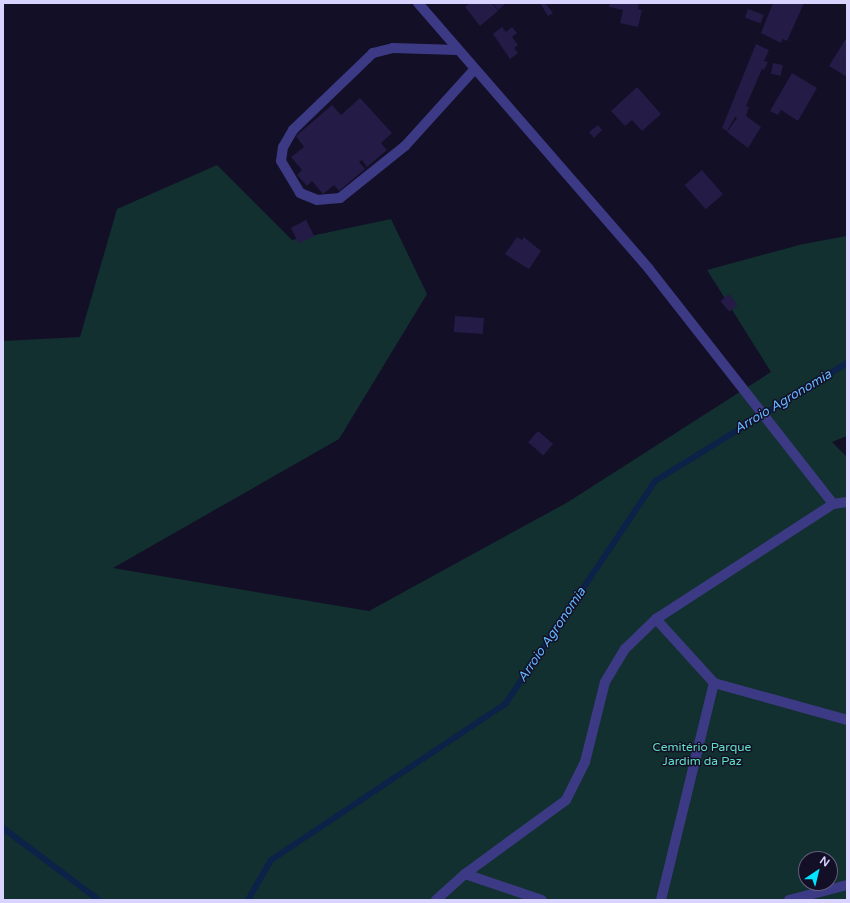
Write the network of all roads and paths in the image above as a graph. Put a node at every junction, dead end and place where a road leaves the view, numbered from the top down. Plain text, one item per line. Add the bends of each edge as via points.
1 (418, 3) edge
2 (458, 50) junction
3 (474, 70) junction
4 (847, 502) edge
5 (834, 504) junction
6 (656, 619) junction
7 (714, 683) junction
8 (847, 720) edge
9 (465, 874) junction
10 (847, 885) edge
11 (436, 900) edge
12 (542, 900) edge
13 (661, 900) edge
14 (789, 900) edge

1 - 2 street
2 - 3 street
2 - 3 street via 393,48 373,53 293,130 283,147 281,160 300,193 317,200 340,198 405,146
3 - 5 street via 649,269
4 - 5 street
5 - 6 street
6 - 7 street
6 - 9 street via 625,649 605,682 585,762 566,800
7 - 8 street
7 - 13 street
9 - 11 street
9 - 12 street
10 - 14 street

